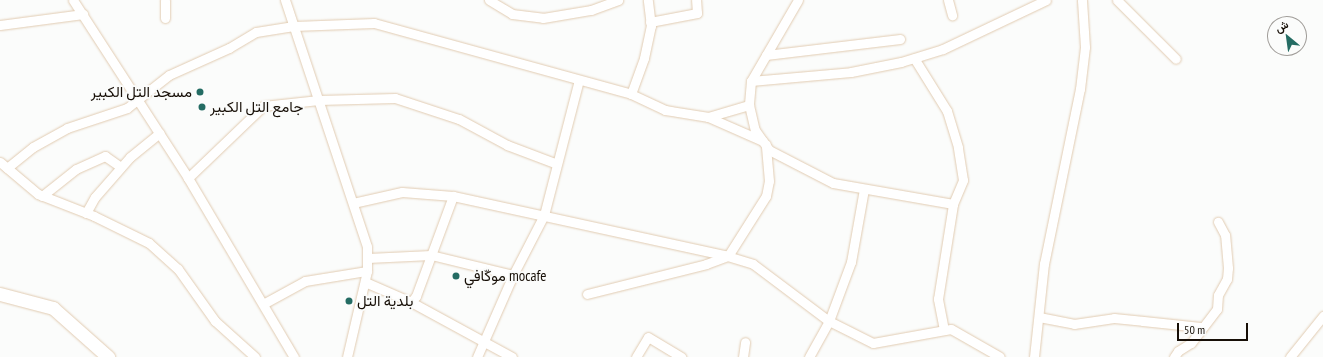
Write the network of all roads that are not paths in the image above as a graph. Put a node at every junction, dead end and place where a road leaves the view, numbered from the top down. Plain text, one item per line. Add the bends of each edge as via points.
1 (73, 0) edge
2 (165, 0) edge
3 (285, 0) edge
4 (489, 0) edge
5 (618, 0) edge
6 (648, 0) edge
7 (696, 0) edge
8 (798, 0) edge
9 (948, 0) edge
10 (1046, 0) edge
11 (1082, 0) edge
12 (1117, 0) edge
13 (83, 14) junction
14 (952, 15) dead end
15 (165, 18) dead end
16 (650, 22) junction
17 (0, 25) edge
18 (294, 26) junction
19 (900, 39) dead end
20 (766, 55) junction
21 (914, 58) junction
22 (1176, 59) dead end
23 (580, 80) junction
24 (751, 81) junction
25 (631, 94) junction
26 (139, 100) junction
27 (319, 100) junction
28 (749, 105) junction
29 (708, 118) junction
30 (160, 133) junction
31 (764, 143) junction
32 (556, 164) junction
33 (4, 165) edge
34 (121, 167) junction
35 (188, 178) junction
36 (864, 189) junction
37 (42, 196) junction
38 (453, 196) junction
39 (353, 202) junction
40 (953, 204) junction
41 (86, 213) junction
42 (544, 215) junction
43 (1218, 222) dead end
44 (431, 255) junction
45 (728, 256) junction
46 (368, 258) junction
47 (367, 270) junction
48 (513, 275) junction
49 (365, 282) junction
50 (0, 294) edge
51 (587, 294) dead end
52 (410, 302) junction
53 (263, 304) junction
54 (1323, 316) edge
55 (1039, 318) junction
56 (829, 321) junction
57 (1201, 327) junction
58 (944, 330) junction
59 (484, 342) junction
60 (745, 342) dead end
61 (108, 357) edge
62 (255, 357) edge
63 (294, 357) edge
64 (347, 357) edge
65 (476, 357) edge
66 (512, 357) edge
67 (636, 357) edge
68 (681, 357) edge
69 (743, 357) edge
70 (810, 357) edge
71 (1000, 357) edge
72 (1034, 357) edge
73 (1174, 357) edge
74 (1290, 357) edge

1 - 13 street
2 - 15 street
3 - 18 street
4 - 5 street via 512,14 543,18 591,10
6 - 16 street
7 - 16 street via 697,13
8 - 20 street
9 - 14 street
10 - 21 street via 943,49
11 - 55 street via 1085,47 1080,89 1044,264
12 - 22 street
13 - 17 street
13 - 26 street
16 - 25 street via 644,58
18 - 23 street via 374,23
18 - 26 street via 256,32 229,48 169,75
18 - 27 street
19 - 20 street
20 - 24 street
21 - 24 street via 851,72
21 - 40 street via 947,110 958,147 963,180
23 - 25 street
23 - 32 street
24 - 28 street
25 - 29 street via 665,110
26 - 30 street
26 - 33 street via 127,108 66,128
27 - 32 street via 395,98 460,120 507,145
27 - 35 street via 262,106
27 - 39 street
28 - 29 street
28 - 31 street via 755,130
29 - 31 street
30 - 34 street
30 - 35 street
31 - 36 street via 769,150 833,183
31 - 45 street via 769,181 766,196
32 - 42 street
33 - 37 street
34 - 37 street via 105,156 76,169
34 - 41 street via 95,197
35 - 53 street
36 - 40 street
36 - 56 street via 851,262
37 - 41 street
38 - 39 street via 402,192
38 - 42 street
38 - 44 street
39 - 46 street
40 - 58 street via 938,299
41 - 62 street via 148,243 178,269 215,321
42 - 45 street
42 - 48 street
43 - 57 street via 1225,235 1227,279 1218,294 1217,309
44 - 46 street
44 - 48 street
44 - 52 street via 416,296
45 - 51 street
45 - 56 street via 753,264
46 - 47 street
47 - 49 street
47 - 53 street via 305,281
48 - 59 street
49 - 52 street
49 - 64 street
50 - 61 main road via 53,308
52 - 59 street
53 - 63 street
54 - 74 street
55 - 57 street via 1074,324 1114,318
55 - 72 street
56 - 58 street via 873,343
56 - 70 street
57 - 73 street via 1191,343 1178,351
58 - 71 street via 951,329
59 - 65 street
59 - 66 street
60 - 69 street
67 - 68 street via 648,337

